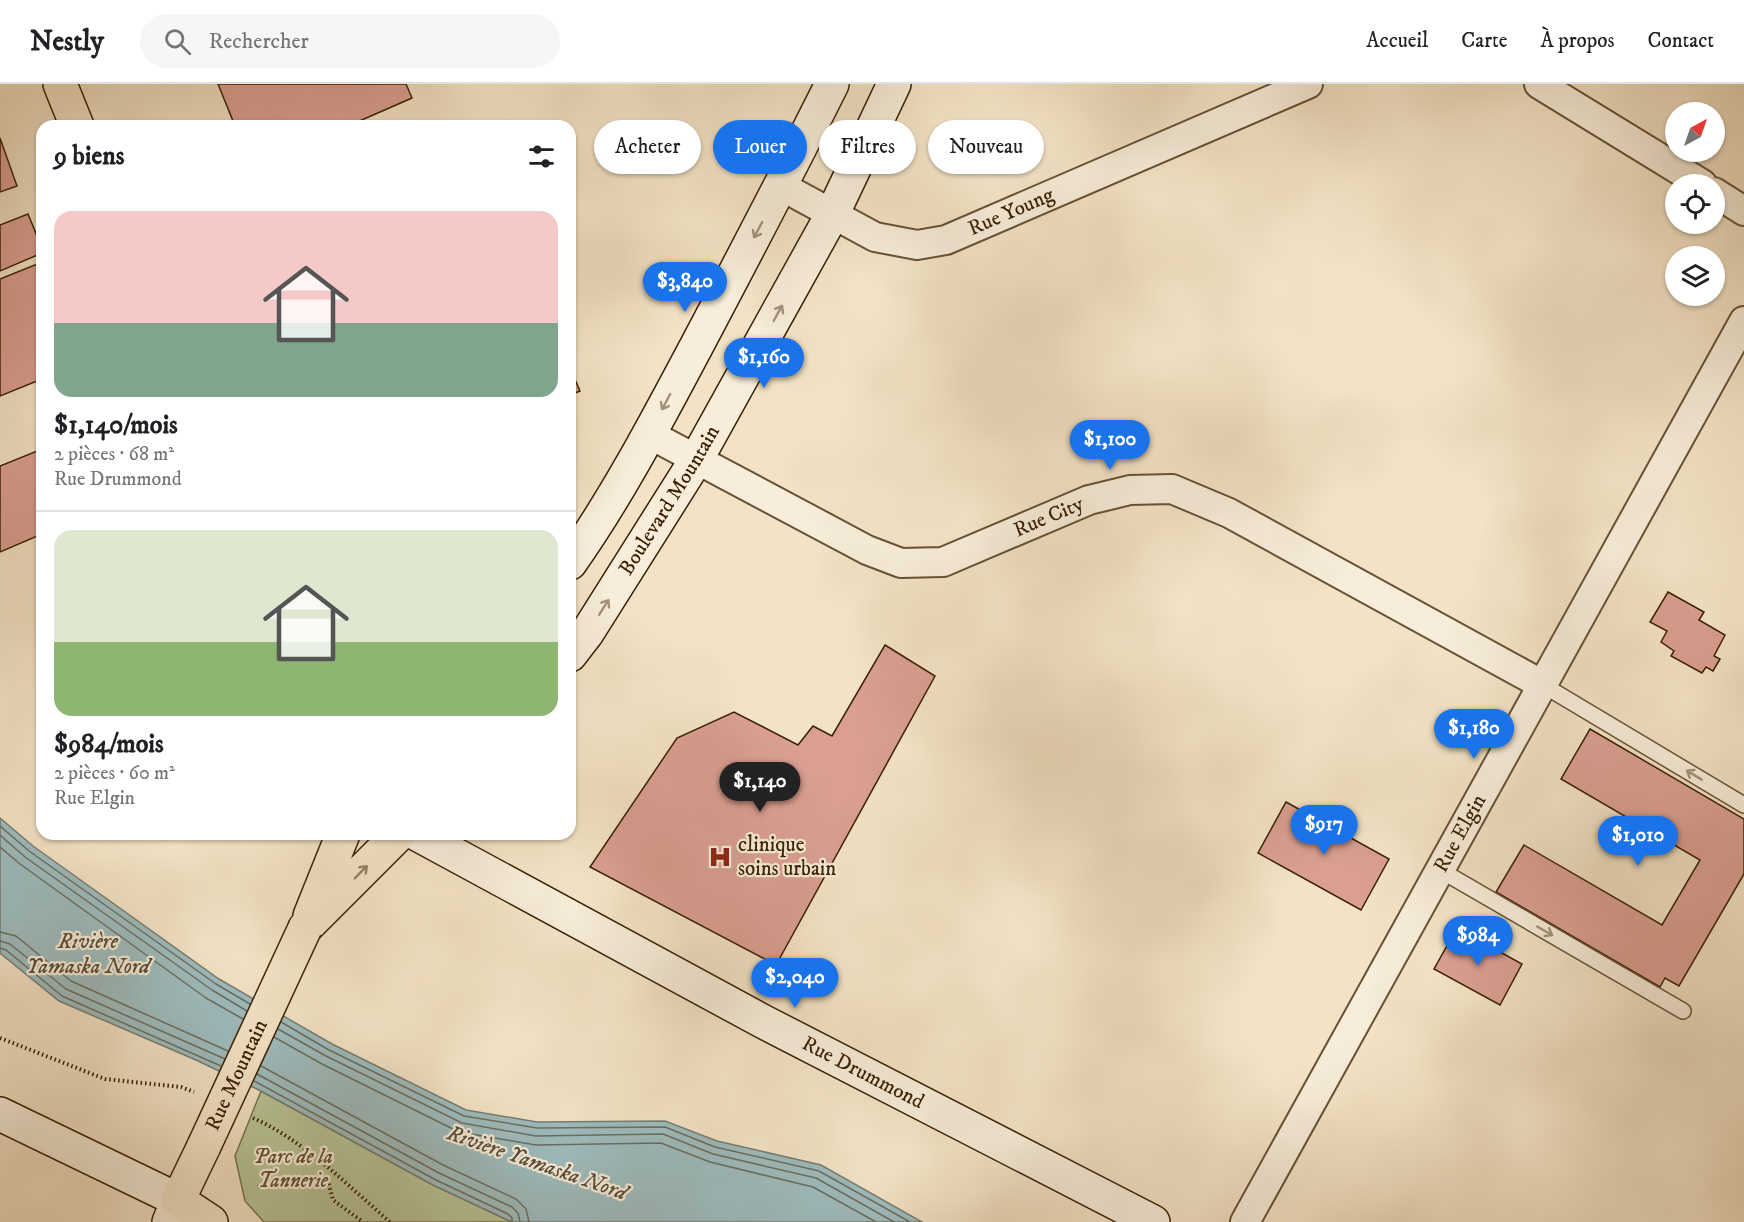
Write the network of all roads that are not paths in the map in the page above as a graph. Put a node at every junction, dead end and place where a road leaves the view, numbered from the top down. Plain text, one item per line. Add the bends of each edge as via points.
1 (60, 84) edge
2 (832, 84) edge
3 (894, 84) edge
4 (1308, 84) edge
5 (1539, 84) edge
6 (75, 120) edge
7 (1686, 174) edge
8 (781, 186) junction
9 (1725, 199) edge
10 (1744, 211) edge
11 (832, 215) junction
12 (1744, 321) edge
13 (649, 434) junction
14 (696, 459) junction
15 (576, 554) edge
16 (576, 647) edge
17 (1543, 685) junction
18 (1744, 805) edge
19 (341, 840) edge
20 (393, 840) edge
21 (428, 840) edge
22 (1440, 870) junction
23 (305, 928) junction
24 (1683, 1011) dead end
25 (0, 1114) edge
26 (174, 1211) edge
27 (211, 1222) edge
28 (1153, 1222) edge
29 (1245, 1222) edge

1 - 6 main road
2 - 8 street
3 - 11 street, Boulevard Mountain
4 - 11 street, Rue Young via 946,240 917,245 875,237
5 - 7 street
8 - 11 street, Rue Young
8 -> 13 street
9 - 10 street
14 -> 11 street, Boulevard Mountain
12 - 17 street, Rue Elgin
13 - 14 street, Rue City
13 - 15 street
16 -> 14 street, Boulevard Mountain
14 - 17 street, Rue City via 867,550 901,563 943,562 1089,500 1130,490 1172,489 1230,513
18 -> 17 lane
17 - 22 street, Rue Elgin
19 - 23 main road, Rue Mountain
23 -> 20 main road, Rue Mountain
21 - 28 street, Rue Drummond via 764,1022
22 -> 24 lane
22 - 29 street, Rue Elgin
23 - 26 main road, Rue Mountain, bridge
25 - 26 street
26 - 27 main road

